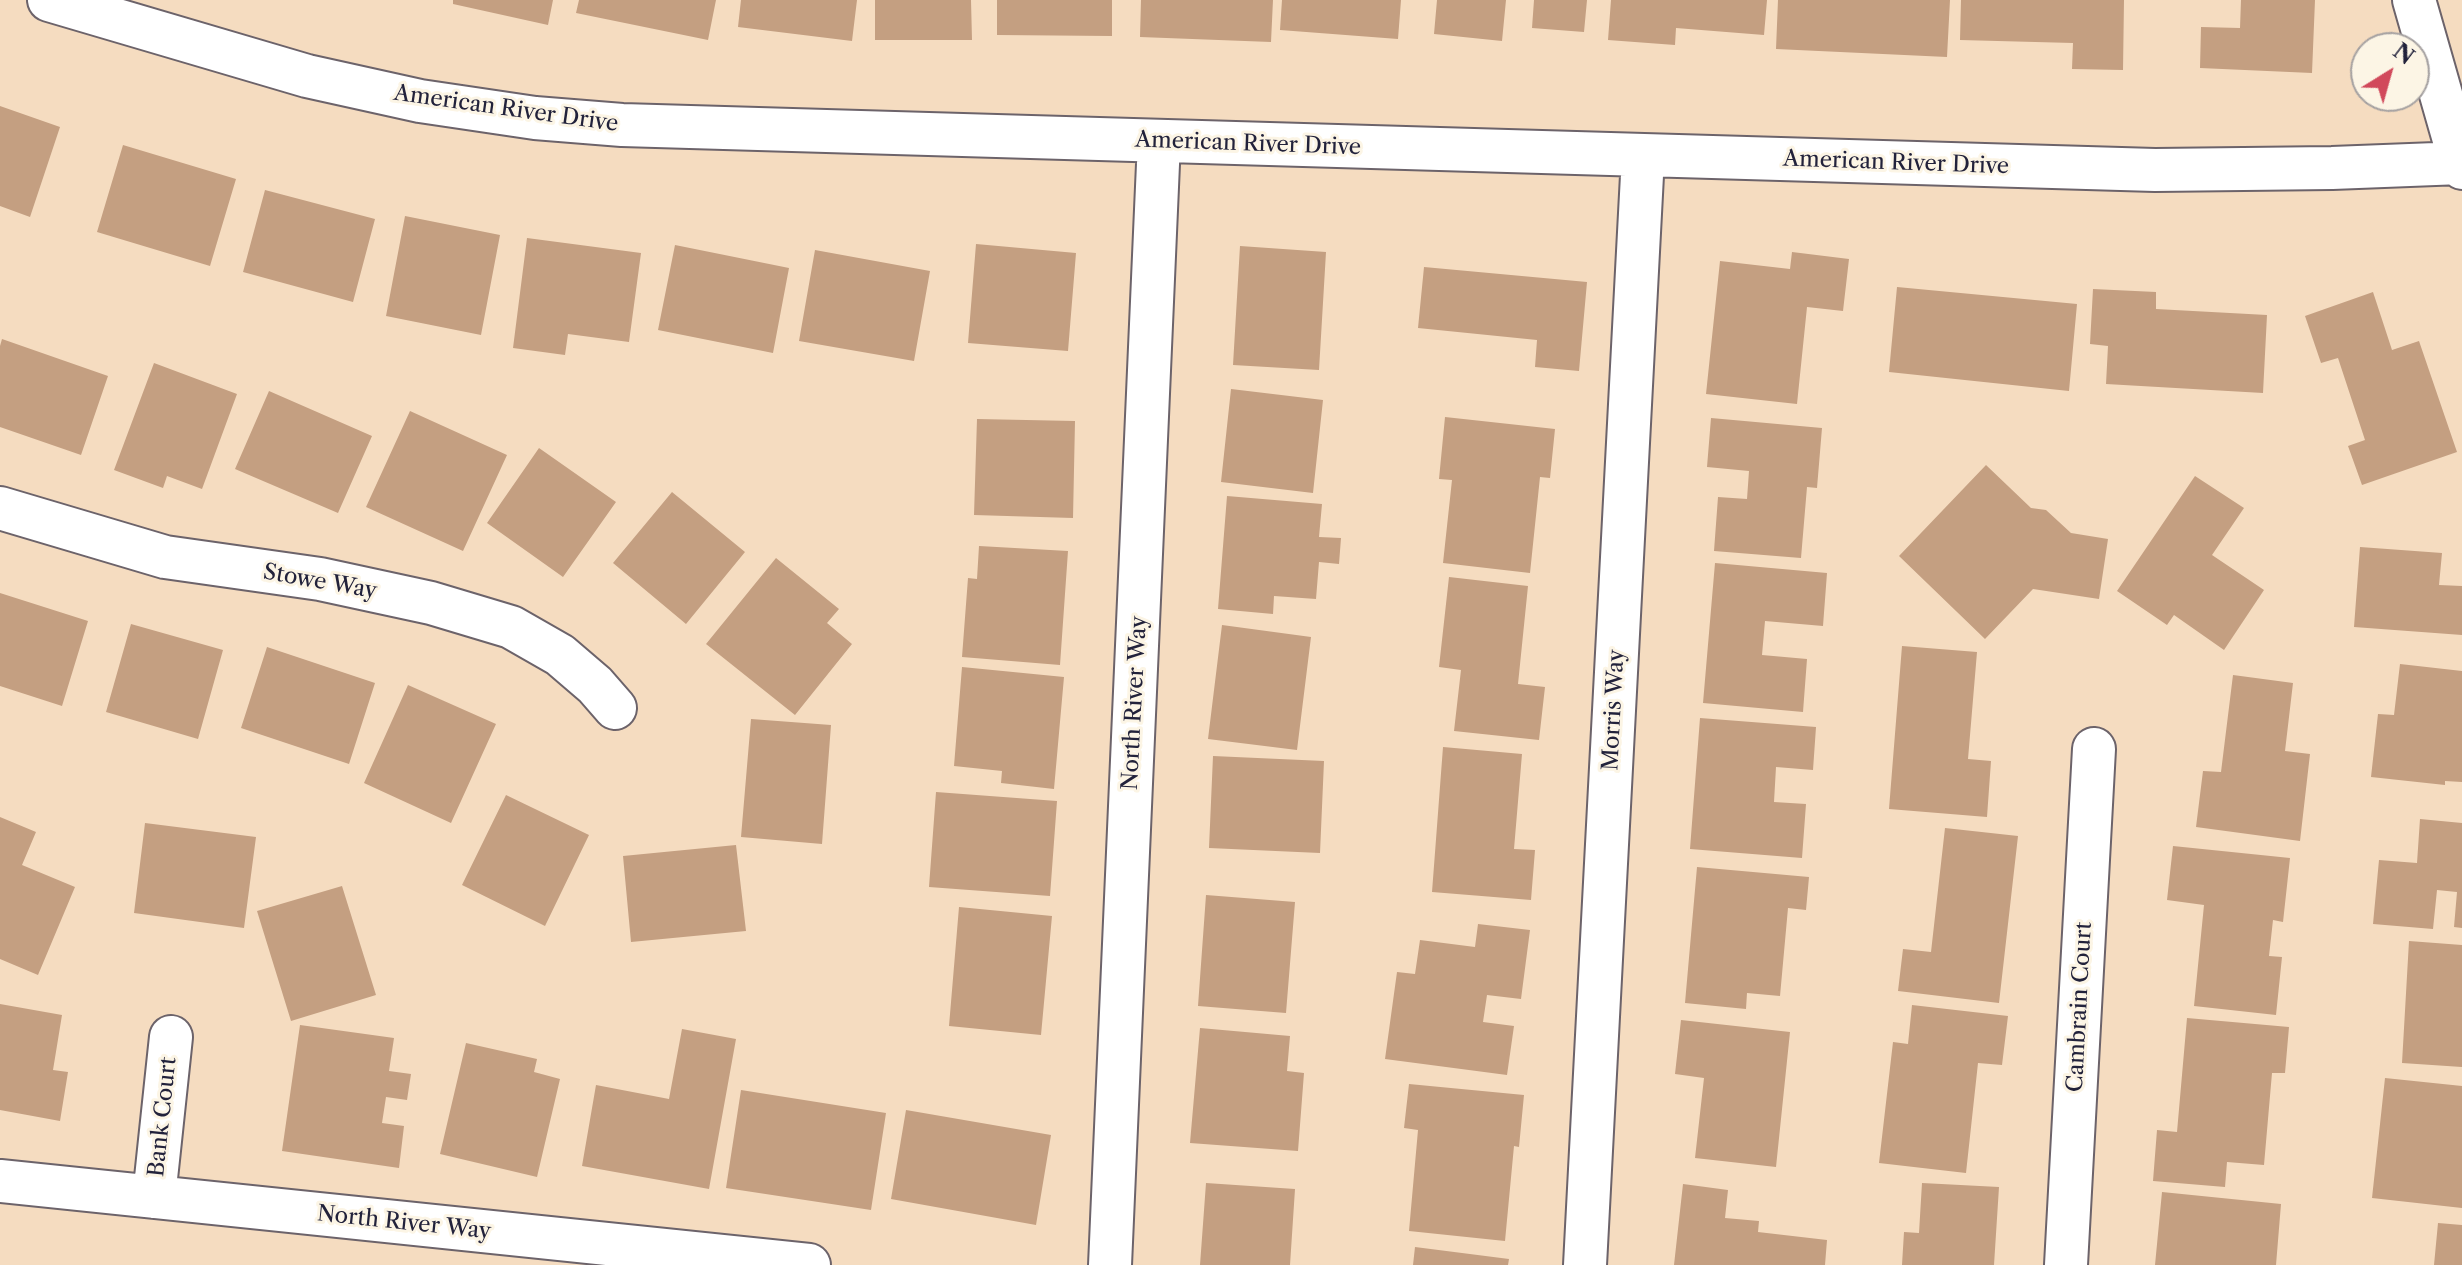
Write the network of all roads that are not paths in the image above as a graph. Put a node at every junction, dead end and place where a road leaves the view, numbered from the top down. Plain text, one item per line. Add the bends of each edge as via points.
1 (49, 0) edge
2 (2414, 0) edge
3 (1159, 141) junction
4 (1643, 156) junction
5 (2461, 165) edge
6 (0, 508) edge
7 (615, 708) dead end
8 (2094, 749) dead end
9 (171, 1037) dead end
10 (0, 1181) edge
11 (154, 1197) junction
12 (809, 1265) edge
13 (1110, 1265) edge
14 (1585, 1265) edge
15 (2066, 1265) edge

1 - 3 street, American River Drive via 307,76 420,101 535,118 638,126
2 - 5 street
3 - 4 street, American River Drive
3 - 13 street, North River Way
4 - 5 street, American River Drive via 2155,170
4 - 14 street, Morris Way
6 - 7 street, Stowe Way via 165,557 320,579 511,627 560,655
8 - 15 street, Cambrain Court
9 - 11 street, Bank Court
10 - 11 street, North River Way
11 - 12 street, North River Way

